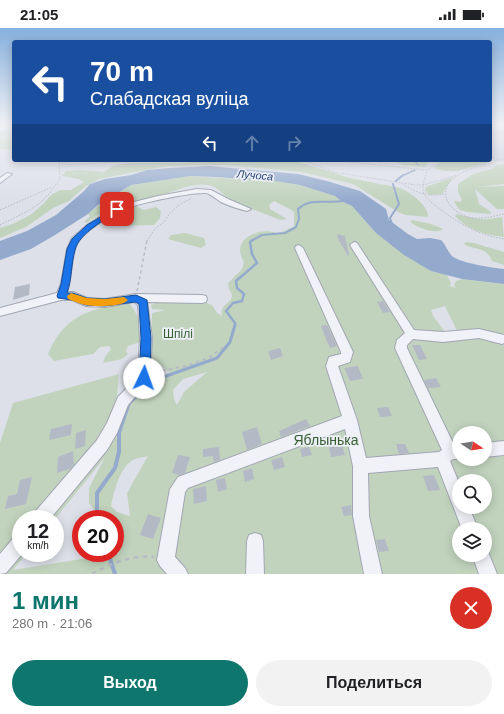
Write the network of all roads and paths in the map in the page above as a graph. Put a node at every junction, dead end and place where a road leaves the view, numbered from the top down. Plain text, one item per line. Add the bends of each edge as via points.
1 (492, 158) edge
2 (104, 162) edge
3 (308, 162) edge
4 (349, 162) edge
5 (438, 162) edge
6 (59, 163) joint
7 (427, 170) junction
8 (9, 174) dead end
9 (458, 175) junction
10 (0, 181) edge
11 (403, 184) junction
12 (423, 185) junction
13 (54, 186) junction
14 (206, 191) junction
15 (423, 194) junction
16 (444, 194) junction
17 (246, 209) dead end
18 (0, 210) edge
19 (504, 214) edge
20 (0, 225) edge
21 (504, 239) edge
22 (354, 245) dead end
23 (300, 248) dead end
24 (61, 296) junction
25 (136, 298) junction
26 (202, 299) dead end
27 (0, 312) edge
28 (411, 334) junction
29 (502, 339) dead end
30 (226, 345) dead end
31 (144, 378) junction
32 (350, 420) junction
33 (504, 448) edge
34 (492, 449) edge
35 (450, 454) edge
36 (360, 466) junction
37 (454, 474) edge
38 (48, 510) edge
39 (255, 541) dead end
40 (12, 553) edge
41 (166, 560) junction
42 (484, 562) edge
43 (0, 567) edge
44 (92, 574) edge
45 (178, 574) edge
46 (255, 574) edge
47 (373, 574) edge
48 (488, 574) edge

1 - 9 path via 504,159
2 - 6 path via 70,165
3 - 11 path via 334,172
4 - 7 path
5 - 7 path
6 - 13 path via 60,179
7 - 12 path
8 - 10 street
9 - 12 path
9 - 16 path via 451,181
11 - 12 path
11 - 15 path
12 - 15 path
13 - 18 path
13 - 20 path via 39,204
14 - 17 street
14 - 24 street via 180,192 129,205 117,209 90,227 75,240 71,249 66,284
14 - 25 path via 179,205 147,239
15 - 16 path
15 - 21 path via 466,228 488,237
16 - 19 path via 450,206 463,216 480,219
22 - 28 street
23 - 32 street via 347,352 346,358 333,361 332,366
24 - 25 street via 105,303
24 - 27 street
25 - 26 street
25 - 31 street via 143,303 146,338
28 - 29 street via 443,337 480,333
28 - 35 street via 401,343 401,348
30 - 31 path via 210,357 186,366 158,371
31 - 38 street via 123,401 102,445
32 - 36 street
32 - 41 street via 183,482 178,489
33 - 34 street
35 - 36 street
35 - 37 street
36 - 47 street via 361,516
39 - 46 street
40 - 43 street
41 - 44 path via 146,554 103,567
41 - 45 street
42 - 48 street

